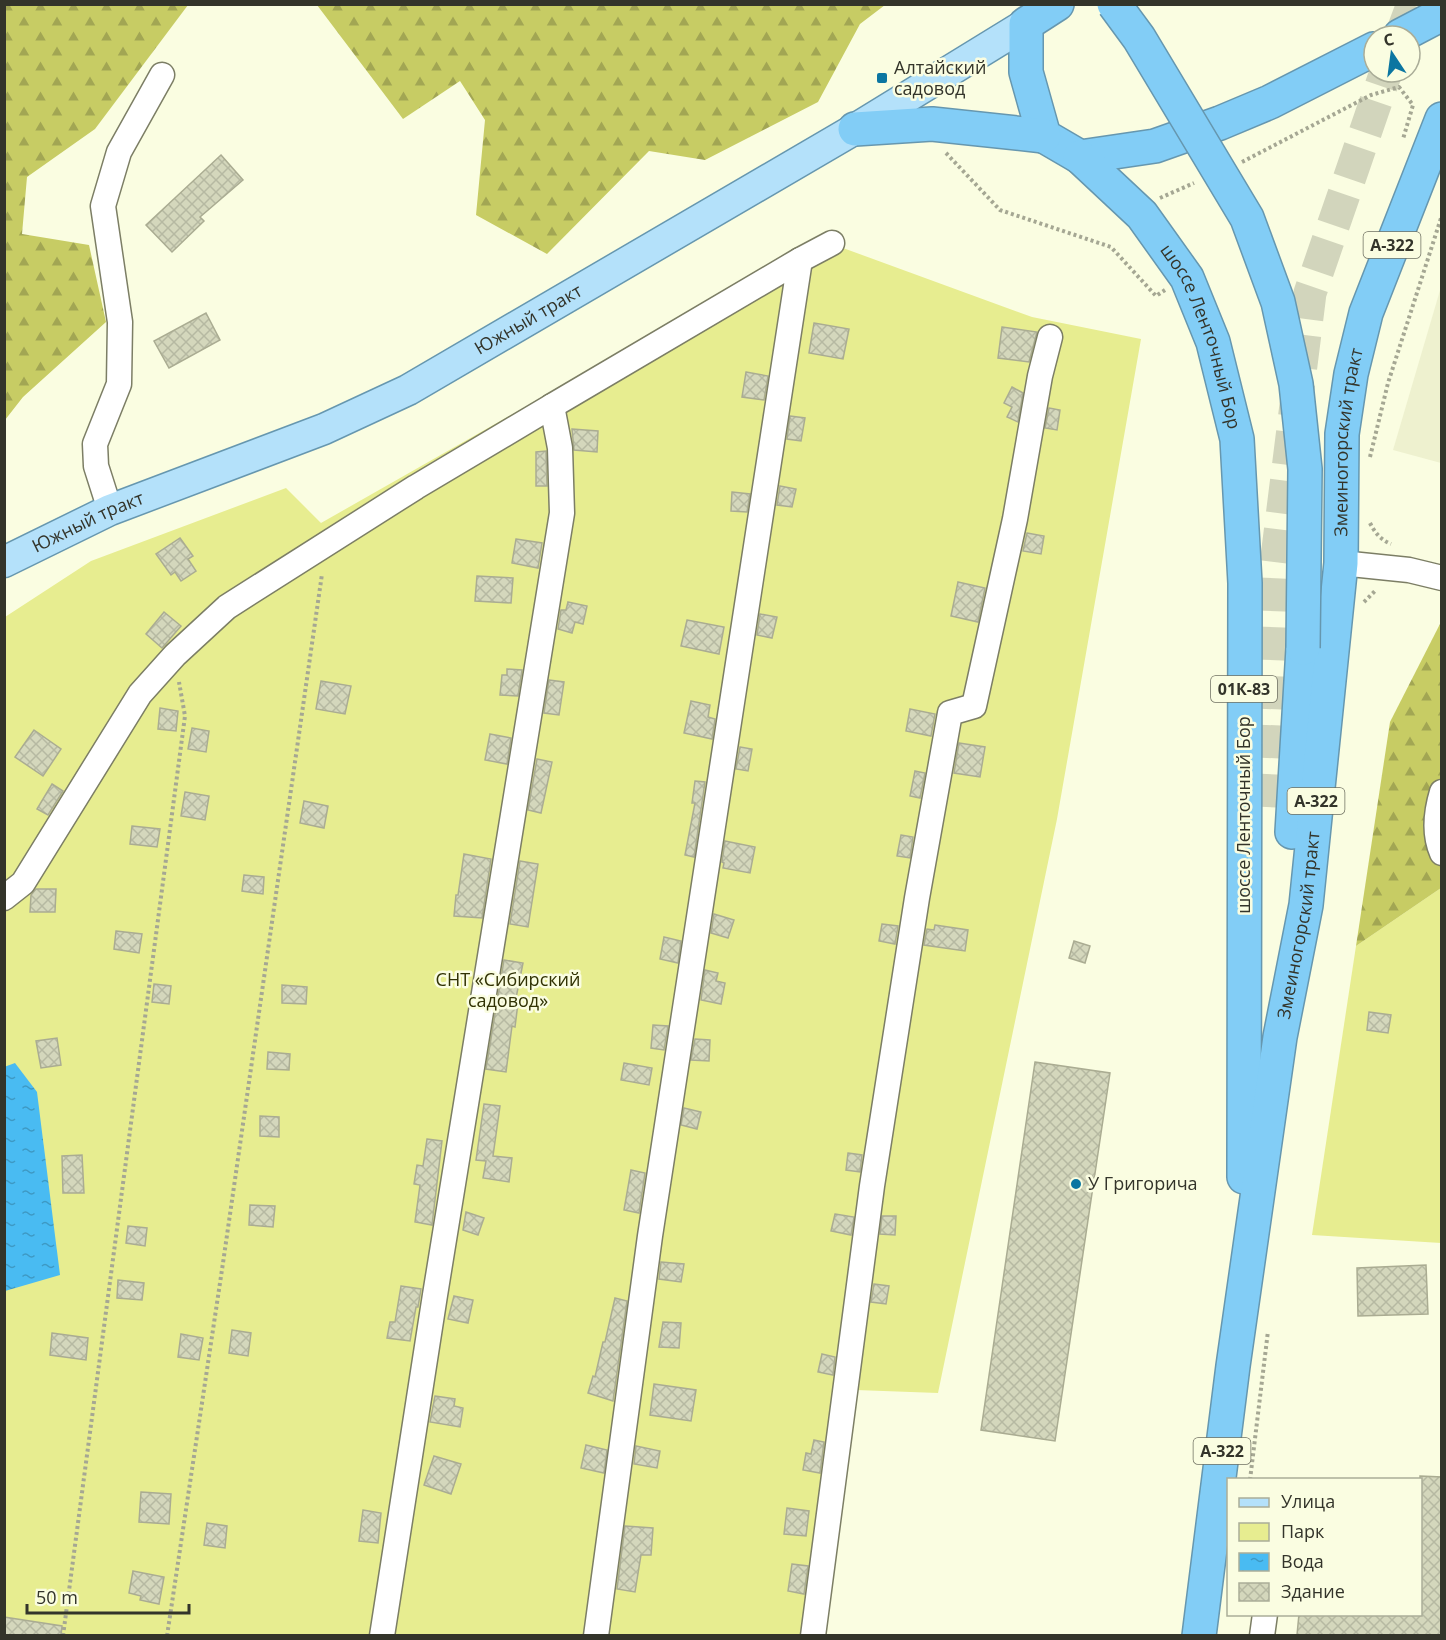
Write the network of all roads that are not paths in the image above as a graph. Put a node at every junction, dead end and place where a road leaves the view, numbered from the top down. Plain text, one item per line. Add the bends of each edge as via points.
1 (1057, 4) edge
2 (1114, 4) edge
3 (1026, 14) edge
4 (1442, 14) edge
5 (1422, 24) edge
6 (1362, 55) edge
7 (162, 75) dead end
8 (1442, 119) edge
9 (855, 129) junction
10 (1044, 136) junction
11 (1080, 157) junction
12 (832, 243) dead end
13 (800, 260) junction
14 (1050, 337) dead end
15 (552, 406) junction
16 (110, 510) junction
17 (4, 562) edge
18 (1341, 563) junction
19 (1442, 578) edge
20 (1442, 792) edge
21 (1266, 807) tunnel mouth
22 (1442, 853) edge
23 (4, 898) edge
24 (1280, 1038) junction
25 (1242, 1125) junction
26 (1246, 1271) junction
27 (1220, 1539) edge
28 (1265, 1616) edge
29 (382, 1635) edge
30 (596, 1635) edge
31 (813, 1635) edge
32 (1199, 1635) edge
33 (1262, 1635) edge

1 - 3 highway
2 - 24 highway, bridge via 1139,38 1247,218 1278,302 1296,384 1305,469 1303,648
3 - 9 main road, Южный тракт
3 - 10 highway via 1026,72
4 - 5 highway
6 - 11 highway via 1220,123 1155,146
7 - 16 lane via 119,152 103,206 120,322 119,384 95,444 96,466
8 - 18 highway, Змеиногорский тракт / А-322 via 1366,313 1351,374 1342,434
9 - 10 highway via 932,124
9 - 16 main road, Южный тракт via 408,390 324,429
10 - 11 highway, шоссе Ленточный Бор
11 - 25 highway, шоссе Ленточный Бор / 01К-83 via 1142,215 1186,278 1213,342 1237,439 1245,583
12 - 13 lane
13 - 15 lane
13 - 30 lane via 650,1236
14 - 31 lane via 974,706 950,713 873,1175
15 - 23 lane via 227,607 140,694 23,883
15 - 29 lane via 560,448 562,513
16 - 17 main road, Южный тракт
18 - 19 lane via 1409,570
18 - 24 highway, Змеиногорский тракт / А-322 via 1306,905
20 - 22 lane via 1436,813 1437,843
21 - 25 highway
24 - 26 highway, Змеиногорский тракт / А-322
25 - 26 highway, шоссе Ленточный Бор / 01К-83
26 - 27 highway, Змеиногорский тракт / А-322
27 - 32 highway, Змеиногорский тракт / А-322
28 - 33 lane

